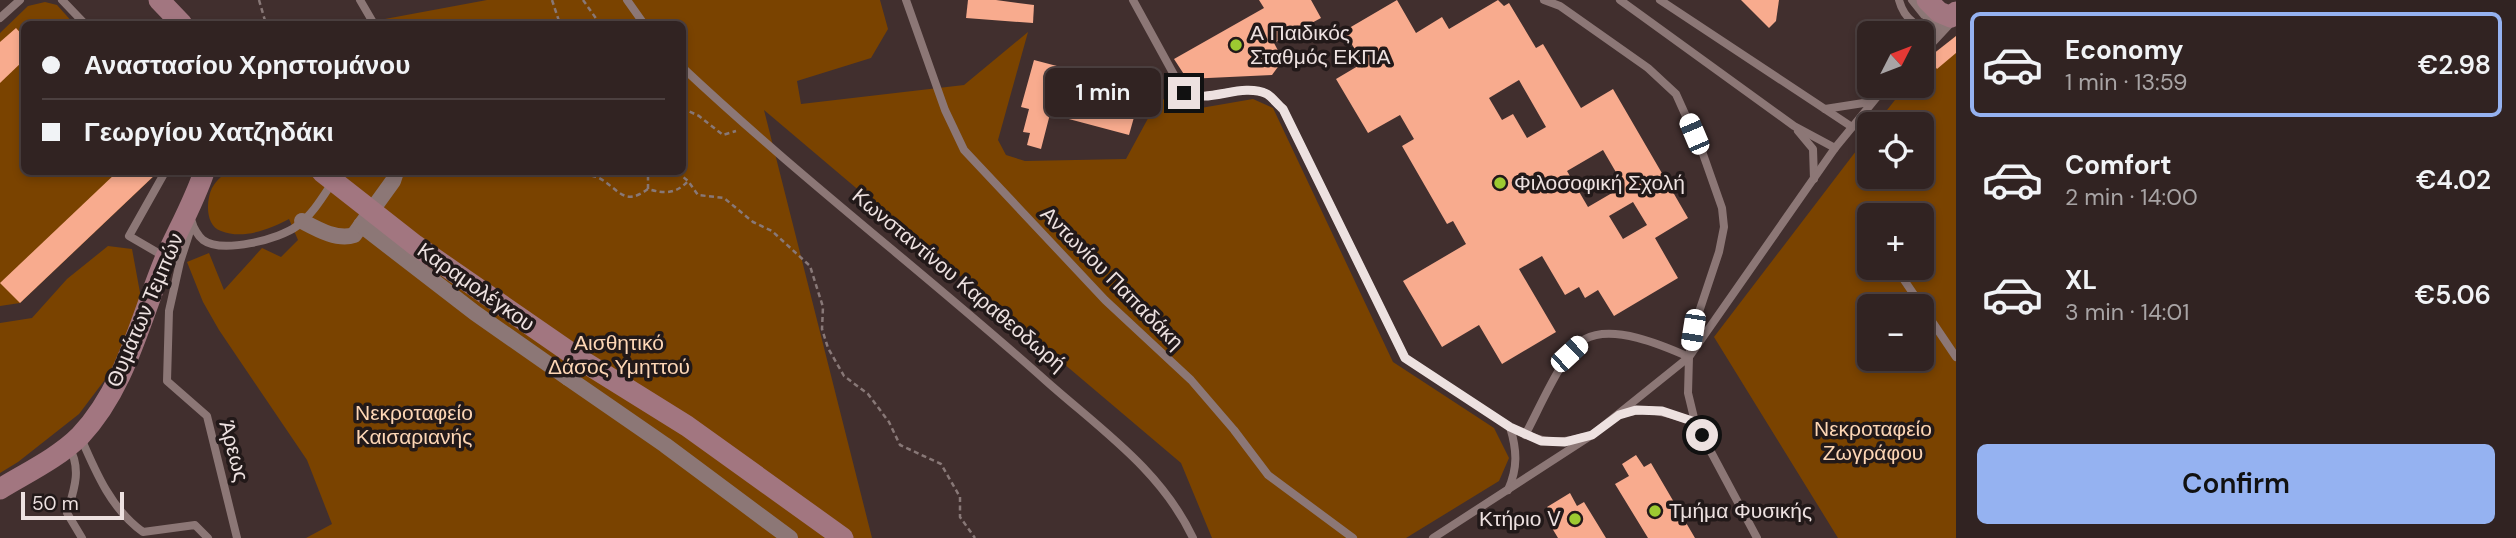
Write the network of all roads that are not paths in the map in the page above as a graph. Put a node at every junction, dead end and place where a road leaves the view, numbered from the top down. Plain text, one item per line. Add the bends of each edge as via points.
1 (20, 0) edge
2 (62, 0) edge
3 (159, 0) edge
4 (360, 0) edge
5 (627, 0) edge
6 (906, 0) edge
7 (1133, 0) edge
8 (1544, 0) edge
9 (1620, 0) edge
10 (1660, 0) edge
11 (1899, 0) edge
12 (1912, 0) edge
13 (1940, 13) edge
14 (0, 18) edge
15 (82, 21) edge
16 (179, 21) edge
17 (372, 21) edge
18 (642, 21) edge
19 (686, 72) edge
20 (1874, 98) edge
21 (1870, 102) junction
22 (1824, 110) junction
23 (1794, 126) junction
24 (1852, 127) junction
25 (1835, 148) junction
26 (163, 175) edge
27 (206, 175) edge
28 (395, 175) edge
29 (328, 176) edge
30 (1814, 178) junction
31 (192, 215) junction
32 (366, 217) junction
33 (302, 221) junction
34 (166, 258) junction
35 (1904, 280) edge
36 (1689, 356) junction
37 (1956, 357) edge
38 (581, 360) junction
39 (568, 378) junction
40 (1619, 415) junction
41 (1695, 422) junction
42 (1510, 427) junction
43 (1525, 435) junction
44 (1592, 435) junction
45 (74, 441) junction
46 (0, 489) edge
47 (1508, 490) junction
48 (805, 512) junction
49 (790, 537) edge
50 (82, 538) edge
51 (208, 538) edge
52 (237, 538) edge
53 (843, 538) edge
54 (1193, 538) edge
55 (1353, 538) edge
56 (1433, 538) edge
57 (1757, 538) edge

1 - 14 lane
2 - 15 lane
3 - 16 main road
4 - 17 lane
5 - 18 lane
6 - 55 lane, Αντωνίου Παπαδάκη via 964,150 1105,300 1191,380 1268,475
7 - 42 lane via 1184,93 1195,98 1249,91 1267,94 1283,109 1405,358
8 - 36 lane via 1560,6 1648,68 1676,94 1703,154 1724,227
9 - 23 lane
10 - 22 lane
11 - 13 lane via 1912,22 1928,30
12 - 13 lane via 1935,21
19 - 54 lane, Κωνσταντίνου Καραθεοδωρή via 1112,437 1169,495
20 - 21 lane
21 - 22 lane
21 - 24 lane
22 - 24 lane
23 - 25 lane
23 - 30 lane via 1813,149
24 - 25 lane
25 - 30 lane
26 - 34 lane via 129,236
27 - 31 main road, Θυμάτων Τεμπών
28 - 32 street
29 - 32 main road, Καραμολέγκου
29 - 33 lane
30 - 36 lane
31 - 33 lane via 204,241 222,246 268,240
31 - 34 main road, Θυμάτων Τεμπών
31 - 52 lane, Άρεως via 169,311 167,381 207,416
32 - 33 street via 354,235 346,238
32 - 38 main road, Καραμολέγκου
32 - 39 street via 475,313
34 - 45 main road, Θυμάτων Τεμπών via 121,377
35 - 37 lane
36 - 40 lane
36 - 41 lane via 1688,393
36 - 43 lane via 1633,337 1602,334 1585,339 1569,354
38 - 39 street
38 - 48 main road, Καραμολέγκου via 687,426
39 - 49 street
40 - 41 lane via 1662,411
40 - 44 lane
41 - 57 lane
42 - 43 lane
42 - 47 lane via 1516,459
43 - 44 lane via 1565,442
44 - 47 lane
45 - 46 main road, Θυμάτων Τεμπών
45 - 50 lane via 77,467 67,513
45 - 51 lane via 131,523 143,532 195,525
47 - 56 lane
48 - 49 street
48 - 53 main road, Καραμολέγκου

